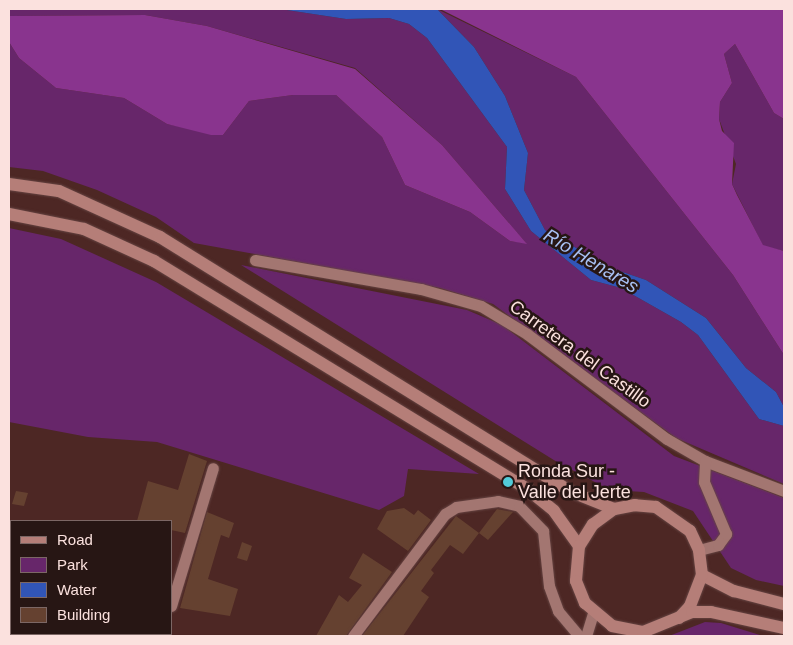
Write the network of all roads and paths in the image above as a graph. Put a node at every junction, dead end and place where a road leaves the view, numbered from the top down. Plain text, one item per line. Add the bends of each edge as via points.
1 (9, 184) edge
2 (9, 214) edge
3 (255, 260) dead end
4 (705, 461) junction
5 (213, 468) dead end
6 (784, 491) edge
7 (614, 509) junction
8 (579, 546) junction
9 (699, 550) junction
10 (702, 575) junction
11 (172, 603) edge
12 (784, 604) edge
13 (593, 613) junction
14 (679, 618) junction
15 (784, 628) edge
16 (619, 633) edge
17 (353, 636) edge
18 (579, 636) edge
19 (586, 636) edge

1 - 7 main road via 59,191 160,237 569,491
2 - 8 main road via 84,229 154,261 526,488 554,511
3 - 4 street, Carretera del Castillo via 421,289 481,306 527,334 667,439
4 - 6 street, Carretera del Castillo
4 - 9 street via 704,482 726,534 718,545
5 - 11 street
7 - 8 main road via 593,524
7 - 9 main road via 642,506 675,516 690,531
8 - 13 main road via 576,581
9 - 10 main road
10 - 12 main road via 734,591
10 - 14 main road via 690,606
13 - 16 main road
13 - 19 street
14 - 15 main road via 711,612
14 - 16 main road via 643,632
17 - 18 street via 445,514 456,507 498,501 519,506 543,531 550,586 558,611

